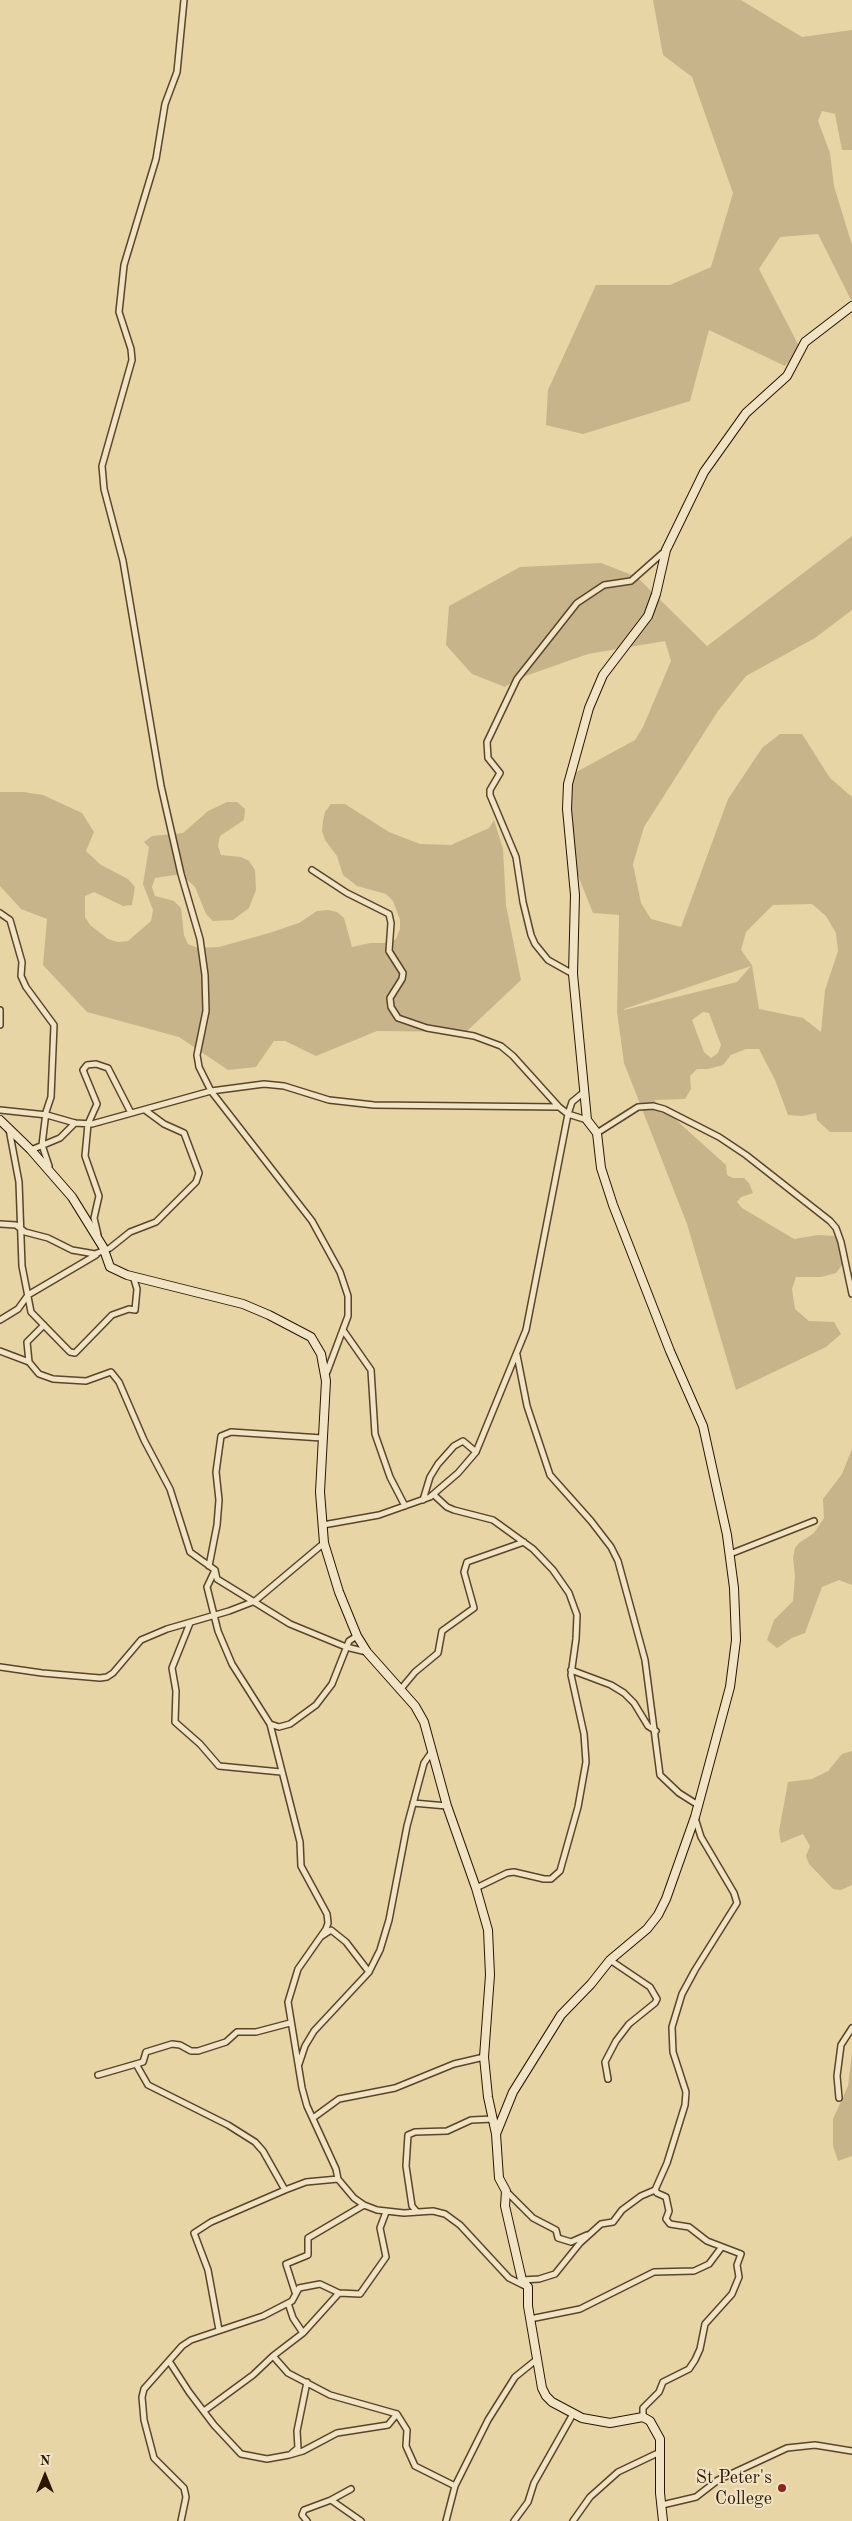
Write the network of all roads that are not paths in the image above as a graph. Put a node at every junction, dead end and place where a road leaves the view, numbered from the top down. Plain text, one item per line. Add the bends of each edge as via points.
1 (184, 0) edge
2 (852, 306) edge
3 (666, 550) junction
4 (312, 870) dead end
5 (0, 913) edge
6 (574, 974) junction
7 (0, 1010) edge
8 (0, 1025) edge
9 (210, 1090) junction
10 (584, 1092) junction
11 (560, 1107) junction
12 (0, 1110) edge
13 (144, 1110) junction
14 (131, 1113) junction
15 (568, 1114) junction
16 (47, 1115) junction
17 (0, 1120) edge
18 (587, 1120) junction
19 (75, 1123) junction
20 (88, 1124) junction
21 (9, 1127) junction
22 (597, 1133) junction
23 (21, 1141) junction
24 (42, 1145) junction
25 (12, 1147) junction
26 (31, 1150) junction
27 (55, 1177) junction
28 (0, 1224) edge
29 (20, 1227) junction
30 (103, 1248) junction
31 (133, 1275) junction
32 (852, 1294) edge
33 (28, 1296) junction
34 (0, 1320) edge
35 (44, 1325) junction
36 (344, 1330) junction
37 (0, 1351) edge
38 (517, 1354) junction
39 (28, 1362) junction
40 (326, 1381) junction
41 (322, 1438) junction
42 (476, 1452) junction
43 (434, 1495) junction
44 (423, 1500) junction
45 (406, 1506) junction
46 (814, 1521) dead end
47 (323, 1525) junction
48 (524, 1542) junction
49 (324, 1543) junction
50 (730, 1554) junction
51 (209, 1566) junction
52 (215, 1570) junction
53 (254, 1601) junction
54 (213, 1615) junction
55 (190, 1623) junction
56 (357, 1636) junction
57 (346, 1647) junction
58 (367, 1652) junction
59 (0, 1667) edge
60 (572, 1670) junction
61 (400, 1690) junction
62 (270, 1724) junction
63 (656, 1731) junction
64 (431, 1753) junction
65 (281, 1772) junction
66 (413, 1803) junction
67 (698, 1805) junction
68 (447, 1806) junction
69 (695, 1818) junction
70 (476, 1888) junction
71 (322, 1936) junction
72 (610, 1960) junction
73 (369, 1972) junction
74 (290, 2023) junction
75 (852, 2028) edge
76 (484, 2057) junction
77 (136, 2064) junction
78 (98, 2075) dead end
79 (299, 2075) junction
80 (608, 2079) dead end
81 (839, 2098) dead end
82 (313, 2118) junction
83 (493, 2119) junction
84 (496, 2134) junction
85 (338, 2179) junction
86 (285, 2190) junction
87 (655, 2190) junction
88 (506, 2191) junction
89 (364, 2205) junction
90 (386, 2212) junction
91 (417, 2212) junction
92 (590, 2234) junction
93 (721, 2248) junction
94 (522, 2280) junction
95 (528, 2288) junction
96 (295, 2292) junction
97 (339, 2293) junction
98 (288, 2303) junction
99 (530, 2319) junction
100 (219, 2330) junction
101 (303, 2333) junction
102 (273, 2356) junction
103 (536, 2360) junction
104 (169, 2361) junction
105 (307, 2382) junction
106 (204, 2411) junction
107 (397, 2414) junction
108 (573, 2414) junction
109 (643, 2417) junction
110 (852, 2451) edge
111 (660, 2452) junction
112 (289, 2455) junction
113 (455, 2486) junction
114 (351, 2489) dead end
115 (332, 2500) junction
116 (662, 2505) junction
117 (180, 2521) edge
118 (307, 2521) edge
119 (361, 2521) edge
120 (446, 2521) edge
121 (514, 2521) edge
122 (573, 2521) edge
123 (663, 2521) edge

1 - 9 street via 178,72 165,104 156,159 124,265 119,312 132,360 102,466 104,489 124,561 161,786 200,939 206,1011 196,1055
2 - 3 street via 805,342 787,376 736,424 704,472
3 - 6 street via 648,616 603,675 589,708 568,784 567,809 575,896
3 - 6 street via 631,581 604,585 577,603 517,680 487,742 488,758 500,773 490,795 516,858 523,902 535,944 548,960
4 - 11 street via 347,893 390,914 389,952 403,973 390,998 398,1018 427,1028 474,1036 501,1046
5 - 16 street via 10,920 23,981 54,1025 51,1097
6 - 10 street
7 - 8 street
9 - 11 street via 264,1084 284,1086 329,1100 374,1104
9 - 13 street
9 - 36 street via 276,1172 317,1230 340,1272 348,1296
10 - 15 street via 572,1102
10 - 18 street
11 - 15 street
12 - 16 street
13 - 14 street
13 - 30 street via 184,1133 195,1158 199,1178 156,1222
14 - 20 street
14 - 20 street via 108,1068 87,1065 83,1070 97,1104
15 - 18 street
15 - 38 street via 526,1330
16 - 19 street
16 - 24 street
17 - 21 street
18 - 22 street
19 - 20 street
19 - 24 street via 60,1138
20 - 30 street via 85,1156 99,1196 94,1221
21 - 23 street
21 - 25 street
22 - 32 street via 638,1107 653,1106 726,1142 836,1228
22 - 50 street via 601,1168 613,1205 703,1426
23 - 25 street
23 - 26 street
24 - 26 street
24 - 27 street
25 - 29 street via 19,1182
26 - 27 street
27 - 30 street via 78,1205
28 - 29 street
29 - 30 street via 25,1232 48,1238 72,1250 95,1254
29 - 33 street via 22,1266
30 - 31 street via 110,1266
30 - 33 street
31 - 35 street via 137,1289 135,1310 112,1315 74,1353
31 - 40 street via 243,1304 294,1326 315,1341 322,1357
33 - 34 street via 18,1309
33 - 35 street via 31,1312
35 - 39 street via 27,1342
36 - 40 street via 327,1367
36 - 45 street via 371,1370 375,1434 390,1478
37 - 39 street
38 - 42 street
38 - 63 street via 527,1406 550,1475 591,1520 618,1561 645,1660
39 - 51 street via 39,1374 53,1380 86,1381 111,1372 119,1382 170,1489 187,1548
40 - 41 street
41 - 47 street via 320,1492
41 - 51 street via 231,1432 221,1436 216,1472 217,1526
42 - 43 street
42 - 44 street via 463,1441 454,1446 438,1464 426,1486
43 - 44 street
43 - 48 street via 454,1510 493,1520
44 - 45 street
45 - 47 street via 379,1515
46 - 50 street
47 - 49 street
48 - 60 street via 554,1570 576,1607
48 - 61 street via 467,1562 464,1572 474,1608 442,1631 438,1653
49 - 53 street
49 - 56 street via 338,1592
50 - 67 street via 736,1640 733,1669
51 - 52 street
52 - 53 street via 217,1579
52 - 54 street via 208,1587
53 - 54 street
53 - 57 street via 290,1624
54 - 55 street
54 - 62 street via 232,1664
55 - 59 street via 141,1640 113,1674 100,1678
55 - 65 street via 172,1668 176,1691 175,1722 219,1766
56 - 57 street via 348,1641
56 - 58 street
57 - 58 street
57 - 62 street via 332,1684 316,1705 290,1724 279,1727
58 - 61 street
60 - 63 street via 624,1694 634,1703 648,1726
60 - 70 street via 586,1762 578,1807 560,1871 551,1879 506,1873
61 - 64 street via 423,1719
62 - 65 street
63 - 67 street via 660,1775
64 - 66 street via 424,1763
64 - 68 street
65 - 71 street via 300,1842 300,1866 327,1914 328,1923
66 - 68 street
66 - 73 street via 383,1943
67 - 69 street
68 - 70 street
69 - 72 street via 658,1915
69 - 87 street via 701,1836 737,1903 682,1994 672,2028 673,2052 686,2092 685,2104
70 - 76 street via 490,1949
71 - 73 street via 331,1930 339,1936
71 - 74 street via 298,1969 288,2002
72 - 80 street via 650,1987 657,1999 628,2024 612,2047 605,2062
72 - 84 street via 561,2015 513,2092
73 - 79 street via 314,2031 303,2049
74 - 77 street via 256,2032 237,2032 226,2042 198,2052 172,2044 146,2052 143,2062
74 - 79 street
75 - 81 street via 841,2045 837,2076
76 - 82 street via 444,2068 395,2088 339,2099
76 - 83 street
77 - 78 street
77 - 86 street via 148,2085 228,2124 255,2142 268,2158
79 - 82 street
82 - 85 street
83 - 84 street
83 - 91 street via 471,2120 447,2131 408,2135 406,2166 412,2206
84 - 88 street via 499,2178
85 - 86 street via 306,2182
85 - 89 street via 348,2193
86 - 100 street via 219,2218 194,2233 208,2270
87 - 92 street via 633,2201 613,2222 601,2224
87 - 93 street via 666,2197 669,2211 666,2219 670,2224 689,2227
88 - 92 street via 533,2218 556,2230 558,2238 571,2242
88 - 94 street via 504,2206
89 - 90 street
89 - 96 street via 308,2238 308,2256 286,2264
90 - 91 street
90 - 97 street via 380,2228 386,2257 360,2294
91 - 95 street via 445,2214 460,2225 509,2278
92 - 94 street via 555,2274
93 - 99 street via 709,2264 694,2271 654,2272 580,2309
93 - 109 street via 741,2254 737,2265 739,2277 732,2294 705,2324 700,2350 690,2369 664,2382 643,2408
94 - 95 street
95 - 99 street
96 - 97 street via 299,2288 320,2284
96 - 98 street
97 - 101 street
98 - 100 street via 259,2318
98 - 101 street
99 - 103 street
100 - 104 street via 191,2340
101 - 102 street
102 - 105 street via 288,2373
102 - 106 street
103 - 108 street via 546,2396
103 - 113 street via 516,2377 506,2391 477,2439
104 - 106 street
104 - 117 street via 147,2384 142,2397 154,2458 184,2488 186,2497
105 - 107 street via 330,2395
105 - 112 street via 297,2431 298,2448
106 - 112 street via 241,2454 267,2459
107 - 112 street via 388,2426 337,2433
107 - 113 street via 408,2430 406,2446 415,2466
108 - 109 street via 610,2423
108 - 121 street via 534,2483 528,2502
109 - 111 street via 656,2428
110 - 116 street via 815,2445 787,2448 718,2480 696,2497
111 - 116 street
111 - 122 street via 618,2472 590,2497
113 - 120 street
114 - 115 street
115 - 118 street via 304,2510 302,2515
115 - 119 street
116 - 123 street

